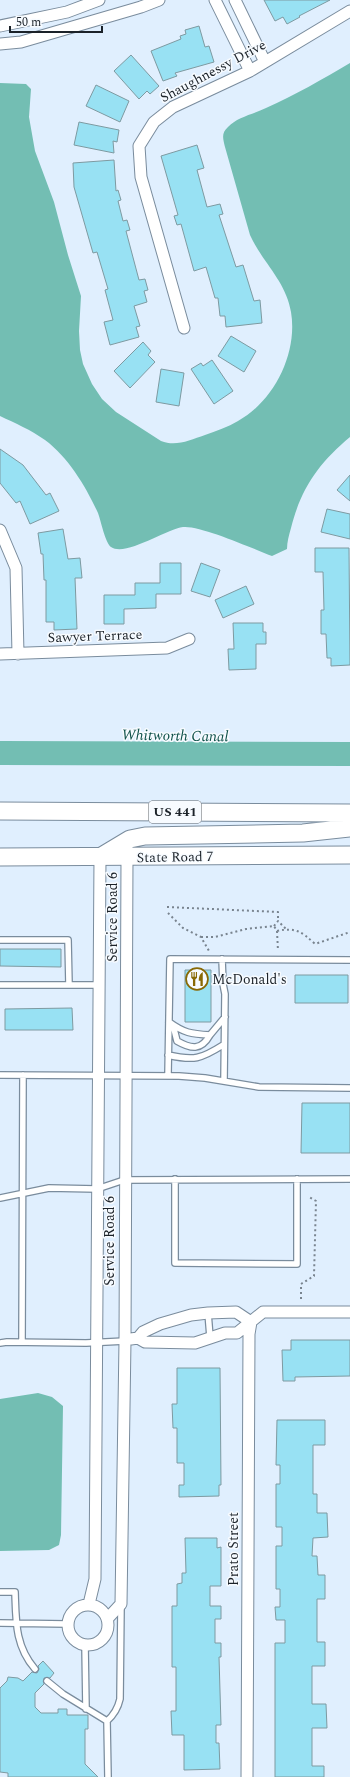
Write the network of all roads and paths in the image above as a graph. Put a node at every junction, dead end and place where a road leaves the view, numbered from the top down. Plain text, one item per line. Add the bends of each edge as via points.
1 (99, 0) edge
2 (159, 0) edge
3 (215, 0) edge
4 (235, 0) edge
5 (350, 11) edge
6 (0, 26) edge
7 (0, 44) edge
8 (265, 62) junction
9 (250, 71) junction
10 (184, 328) dead end
11 (0, 530) edge
12 (189, 639) dead end
13 (0, 654) edge
14 (18, 654) junction
15 (0, 811) edge
16 (350, 814) edge
17 (350, 828) edge
18 (350, 855) edge
19 (0, 857) edge
20 (100, 858) junction
21 (127, 858) junction
22 (167, 907) dead end
23 (168, 913) dead end
24 (278, 921) junction
25 (274, 926) junction
26 (286, 929) junction
27 (278, 930) junction
28 (350, 932) edge
29 (201, 937) junction
30 (0, 940) edge
31 (278, 951) dead end
32 (211, 953) dead end
33 (222, 959) junction
34 (350, 960) edge
35 (0, 985) edge
36 (69, 985) junction
37 (98, 985) junction
38 (225, 1017) junction
39 (171, 1023) junction
40 (210, 1035) junction
41 (224, 1045) junction
42 (168, 1055) junction
43 (97, 1074) junction
44 (126, 1074) junction
45 (0, 1075) edge
46 (23, 1075) junction
47 (168, 1075) junction
48 (224, 1081) junction
49 (350, 1088) edge
50 (175, 1179) junction
51 (297, 1179) junction
52 (350, 1179) edge
53 (124, 1180) junction
54 (97, 1189) junction
55 (22, 1193) junction
56 (309, 1197) dead end
57 (0, 1198) edge
58 (301, 1299) dead end
59 (350, 1312) edge
60 (208, 1313) junction
61 (251, 1322) junction
62 (210, 1337) junction
63 (138, 1338) junction
64 (125, 1341) junction
65 (22, 1342) junction
66 (97, 1342) junction
67 (0, 1343) edge
68 (0, 1592) edge
69 (89, 1604) junction
70 (121, 1604) junction
71 (108, 1618) junction
72 (0, 1623) edge
73 (16, 1623) junction
74 (68, 1624) junction
75 (85, 1645) junction
76 (35, 1669) dead end
77 (47, 1681) dead end
78 (86, 1709) junction
79 (107, 1721) junction
80 (108, 1777) edge
81 (247, 1777) edge

1 - 6 street via 67,12
2 - 7 street via 22,42
3 - 9 street
4 - 8 street
5 - 8 street, Shaughnessy Drive
8 - 9 street, Shaughnessy Drive
9 - 10 street, Shaughnessy Drive via 173,107 154,122 139,146 141,177
11 - 14 street via 16,568
12 - 14 street, Sawyer Terrace via 167,648
13 - 14 street, Sawyer Terrace
15 - 16 main road, US 441
17 - 20 main road via 303,833 145,836 130,839
18 - 21 main road, State Road 7
19 - 20 main road, State Road 7
20 - 21 main road, State Road 7
20 - 37 street, Service Road 6
21 - 44 street, Service Road 6
22 - 24 path via 278,912
23 - 29 path via 183,928
24 - 25 path
24 - 26 path
25 - 27 path
25 - 29 path via 246,929 215,937
26 - 27 path
26 - 28 path via 301,932 315,944
27 - 31 path
29 - 32 path
30 - 36 lane via 68,940
33 - 34 lane
33 - 38 lane
33 - 39 lane via 170,959
35 - 36 lane
36 - 37 lane
37 - 43 street, Service Road 6
38 - 40 lane
38 - 41 lane
39 - 40 lane via 180,1030 192,1034
39 - 40 lane via 177,1041 189,1047 199,1046
39 - 42 lane
41 - 42 lane via 198,1058
41 - 48 lane
42 - 47 lane
43 - 44 lane
43 - 46 lane
43 - 54 street, Service Road 6
44 - 47 lane
44 - 53 street, Service Road 6
45 - 46 lane
46 - 55 lane
47 - 48 lane
48 - 49 lane via 259,1087
50 - 51 lane
50 - 51 lane via 175,1263 297,1264
50 - 53 lane
51 - 52 lane
53 - 54 lane
53 - 64 street, Service Road 6
54 - 55 lane via 49,1188
54 - 66 street, Service Road 6
55 - 57 lane
55 - 65 lane
56 - 58 path via 316,1201 314,1276 301,1284
59 - 61 street via 263,1312
60 - 61 street via 236,1312
60 - 62 lane
60 - 63 street via 160,1324 143,1332
61 - 62 street via 237,1333
61 - 81 street, Prato Street
62 - 63 street via 195,1343 179,1344 145,1342
63 - 64 street
64 - 66 lane
64 - 70 street, Service Road 6
65 - 66 lane
65 - 67 lane
66 - 69 street, Service Road 6 via 95,1579
68 - 73 lane via 15,1592
69 - 71 street via 98,1606
69 - 74 street via 80,1605 73,1610
70 - 71 street
70 - 79 lane via 120,1698 114,1715
71 - 75 street via 109,1625 103,1639 96,1644
72 - 73 lane
73 - 74 lane
73 - 76 lane via 20,1645
74 - 75 street via 72,1638
75 - 78 lane
77 - 78 lane
78 - 79 lane
79 - 80 lane

